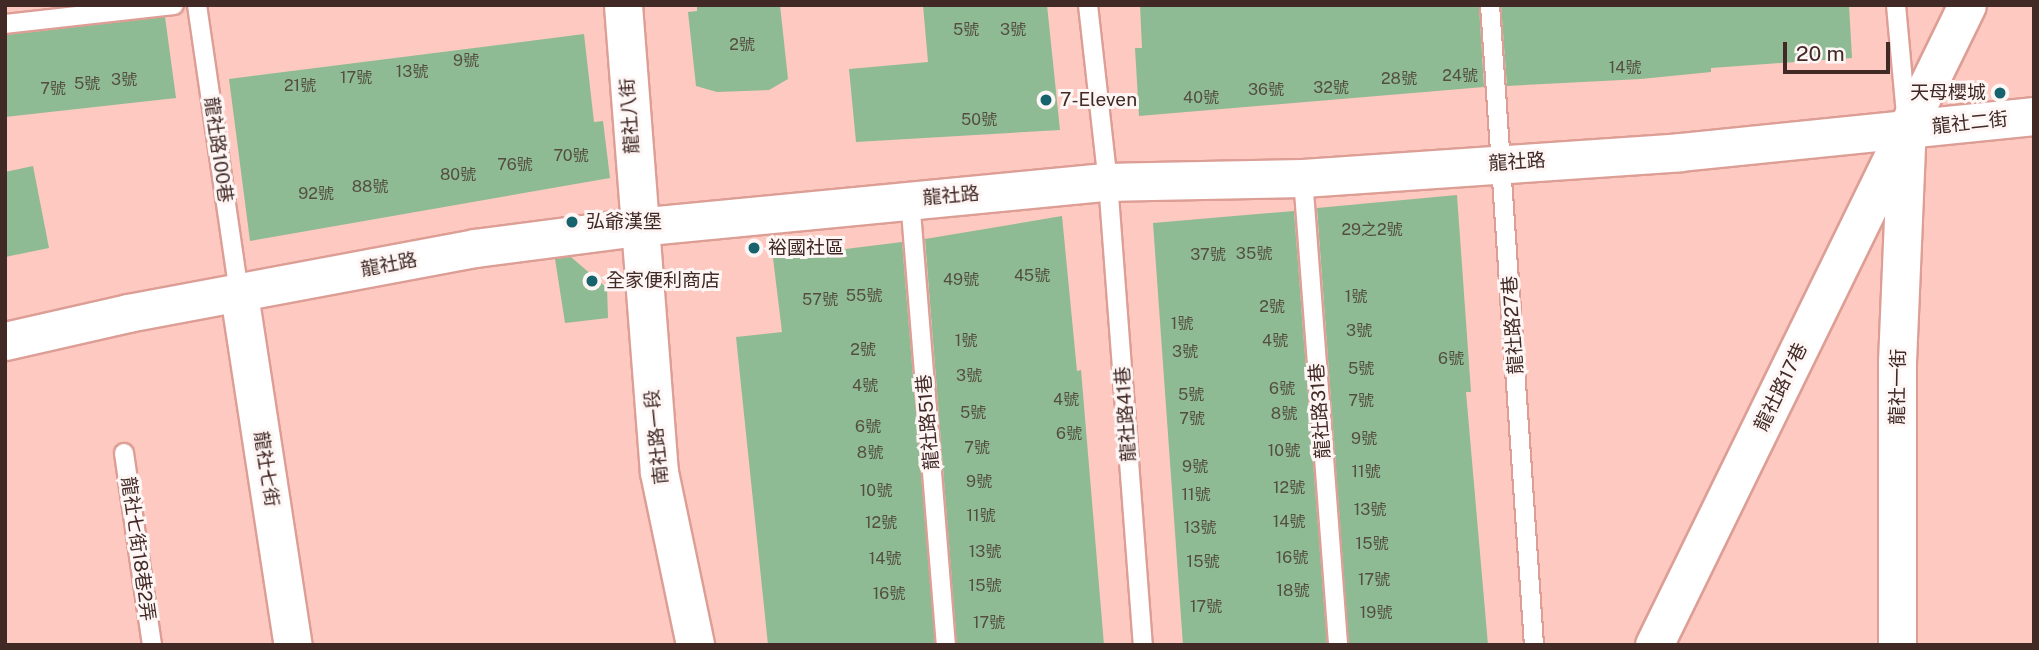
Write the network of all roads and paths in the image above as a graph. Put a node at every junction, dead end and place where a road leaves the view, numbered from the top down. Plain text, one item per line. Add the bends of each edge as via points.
1 (174, 5) edge
2 (197, 5) edge
3 (623, 5) edge
4 (1088, 5) edge
5 (1490, 5) edge
6 (1896, 5) edge
7 (1967, 5) edge
8 (5, 24) edge
9 (2034, 116) edge
10 (1907, 129) junction
11 (1503, 163) junction
12 (1303, 178) junction
13 (1108, 182) junction
14 (910, 199) junction
15 (638, 227) junction
16 (239, 294) junction
17 (5, 341) edge
18 (124, 453) dead end
19 (152, 645) edge
20 (293, 645) edge
21 (695, 645) edge
22 (946, 645) edge
23 (1143, 645) edge
24 (1338, 645) edge
25 (1534, 645) edge
26 (1654, 645) edge
27 (1896, 645) edge

1 - 8 lane
2 - 16 lane, 龍社路100巷
3 - 15 street, 龍社八街
4 - 13 lane, 龍社路41巷
5 - 11 lane, 龍社路27巷
6 - 10 lane
7 - 10 street, 龍社路17巷
9 - 10 street, 龍社二街
10 - 11 street, 龍社路 via 1680,152
10 - 26 street, 龍社路17巷
10 - 27 street, 龍社一街 via 1897,362
11 - 12 street, 龍社路
11 - 25 lane, 龍社路27巷
12 - 13 street, 龍社路
12 - 24 lane, 龍社路31巷
13 - 14 street, 龍社路
13 - 23 lane, 龍社路41巷
14 - 15 street, 龍社路
14 - 22 lane, 龍社路51巷
15 - 16 street, 龍社路 via 475,248
15 - 21 street, 南社路一段 via 659,472
16 - 17 street, 龍社路
16 - 20 street, 龍社七街
18 - 19 lane, 龍社七街18巷2弄

